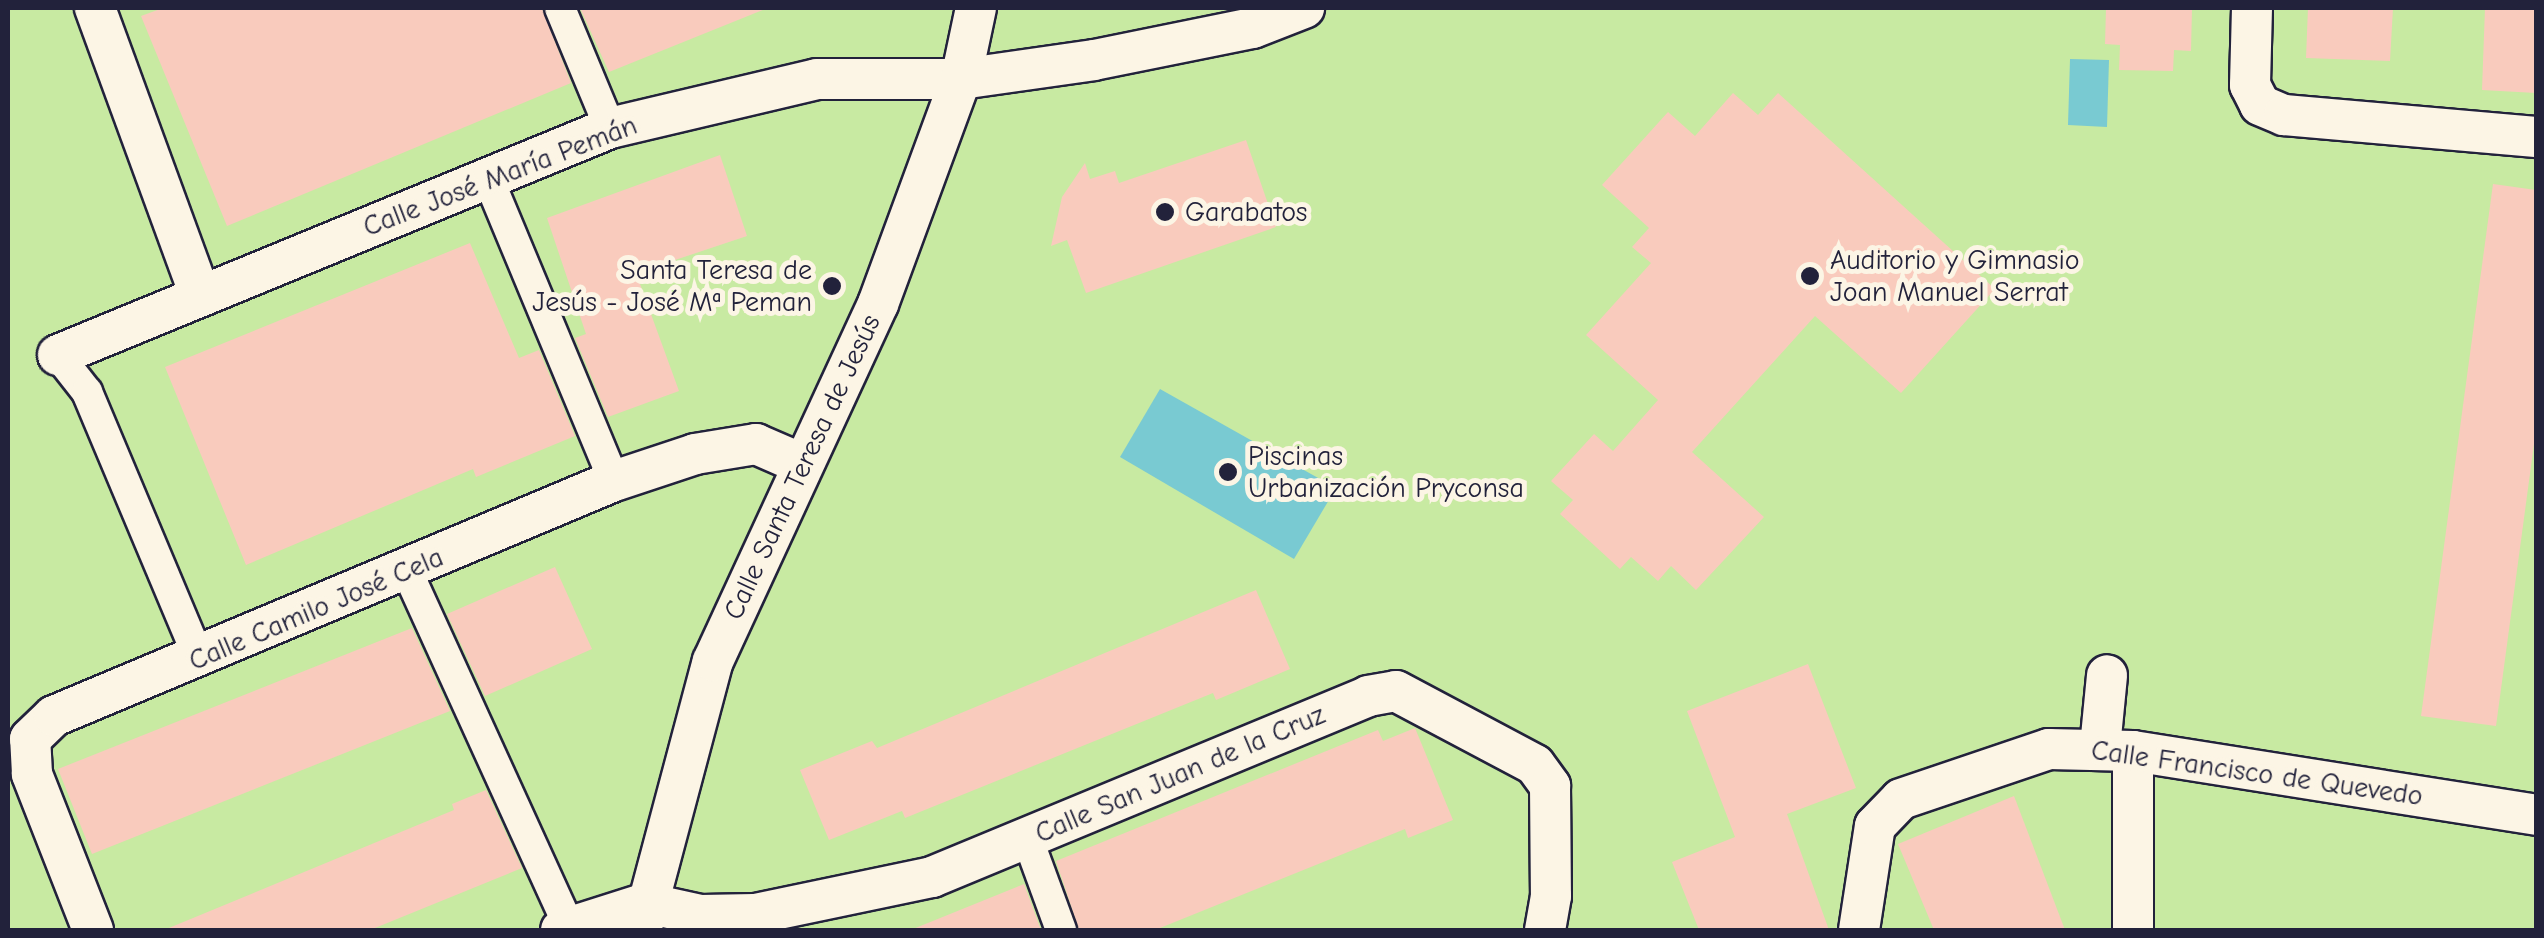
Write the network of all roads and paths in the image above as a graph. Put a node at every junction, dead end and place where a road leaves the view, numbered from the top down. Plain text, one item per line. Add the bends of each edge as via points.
1 (95, 8) edge
2 (560, 8) edge
3 (976, 8) edge
4 (1304, 8) edge
5 (2252, 8) edge
6 (961, 79) junction
7 (610, 128) junction
8 (2536, 137) edge
9 (488, 178) junction
10 (200, 295) junction
11 (58, 355) joint
12 (800, 463) junction
13 (614, 481) junction
14 (407, 572) junction
15 (199, 658) junction
16 (2107, 675) dead end
17 (2117, 749) junction
18 (2536, 814) edge
19 (1026, 838) junction
20 (644, 916) edge
21 (565, 929) edge
22 (93, 930) edge
23 (1061, 930) edge
24 (1545, 930) edge
25 (1859, 930) edge
26 (2134, 930) edge

1 - 10 street
2 - 7 street
3 - 6 street, Calle Santa Teresa de Jesús
4 - 6 street, Calle José María Pemán via 1248,29
5 - 8 street via 2250,85 2260,105 2284,115
6 - 7 street, Calle José María Pemán via 817,79
6 - 12 street, Calle Santa Teresa de Jesús via 878,304
7 - 9 street, Calle José María Pemán
9 - 10 street, Calle José María Pemán
9 - 13 street
10 - 11 street, Calle José María Pemán
11 - 15 street via 87,392
12 - 13 street, Calle Camilo José Cela via 756,444 695,454
12 - 20 street, Calle Santa Teresa de Jesús via 713,661
13 - 14 street, Calle Camilo José Cela
14 - 15 street, Calle Camilo José Cela
14 - 21 street
15 - 22 street, Calle Camilo José Cela via 54,716 30,739 32,774
16 - 17 street
17 - 18 street, Calle Francisco de Quevedo
17 - 25 street, Calle Francisco de Quevedo via 2049,749 1901,800 1875,826
17 - 26 street
19 - 20 street, Calle San Juan de la Cruz via 932,877 756,914
19 - 23 street
19 - 24 street, Calle San Juan de la Cruz via 1368,696 1396,691 1535,765 1550,786
20 - 21 street

